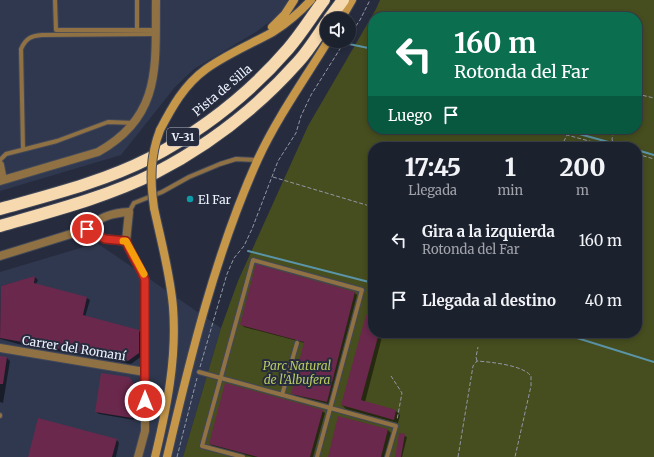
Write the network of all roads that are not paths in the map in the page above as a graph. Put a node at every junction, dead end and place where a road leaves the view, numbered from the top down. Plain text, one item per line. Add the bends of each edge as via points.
1 (55, 0) edge
2 (137, 0) edge
3 (156, 0) edge
4 (294, 0) edge
5 (311, 0) edge
6 (324, 0) edge
7 (343, 0) edge
8 (352, 0) edge
9 (335, 12) edge
10 (345, 12) edge
11 (137, 30) junction
12 (155, 32) junction
13 (320, 32) edge
14 (247, 45) junction
15 (324, 48) edge
16 (134, 123) junction
17 (23, 149) junction
18 (0, 160) edge
19 (258, 160) junction
20 (0, 165) edge
21 (2, 181) edge
22 (0, 209) edge
23 (129, 212) junction
24 (0, 226) edge
25 (87, 229) junction
26 (126, 241) junction
27 (0, 256) edge
28 (297, 343) dead end
29 (0, 348) edge
30 (145, 372) junction
31 (199, 372) road end
32 (220, 378) junction
33 (282, 395) junction
34 (330, 408) junction
35 (138, 457) edge
36 (155, 457) edge
37 (167, 457) edge
38 (243, 457) edge
39 (317, 457) edge
40 (387, 457) edge

1 - 11 lane via 56,30
2 - 11 lane
3 - 12 street
4 - 14 main road via 280,20
5 - 14 main road via 298,14 274,31
6 - 22 highway, Pista de Silla / V-31 via 288,49 246,91 200,127 150,158 103,178
7 - 9 highway
8 - 10 main road
11 - 12 lane
12 - 16 street via 152,87
12 - 17 lane via 31,36 21,49
13 - 24 highway, V-31 via 299,61 258,102 210,141 155,173 109,192
14 - 36 main road, bridge via 206,69 185,88 171,108 154,147 151,187 173,307 172,367 168,401
15 - 19 main road via 268,139
16 - 17 lane via 108,122 57,141
16 - 21 street via 123,136 98,152
17 - 18 lane via 6,154
19 - 23 lane via 236,159 220,164 134,203
19 - 37 main road via 228,236 208,299
20 - 21 street
23 - 25 street via 113,213 96,220
23 - 26 street
25 - 26 street via 105,239
25 - 27 street
26 - 30 street via 145,280
28 - 33 lane
29 - 30 street, Carrer del Romaní
30 - 35 street via 145,431
31 - 32 lane
32 - 33 lane
32 - 34 lane via 253,260 362,290
32 - 38 lane via 202,446
33 - 34 lane
34 - 39 lane
34 - 40 lane via 396,426

